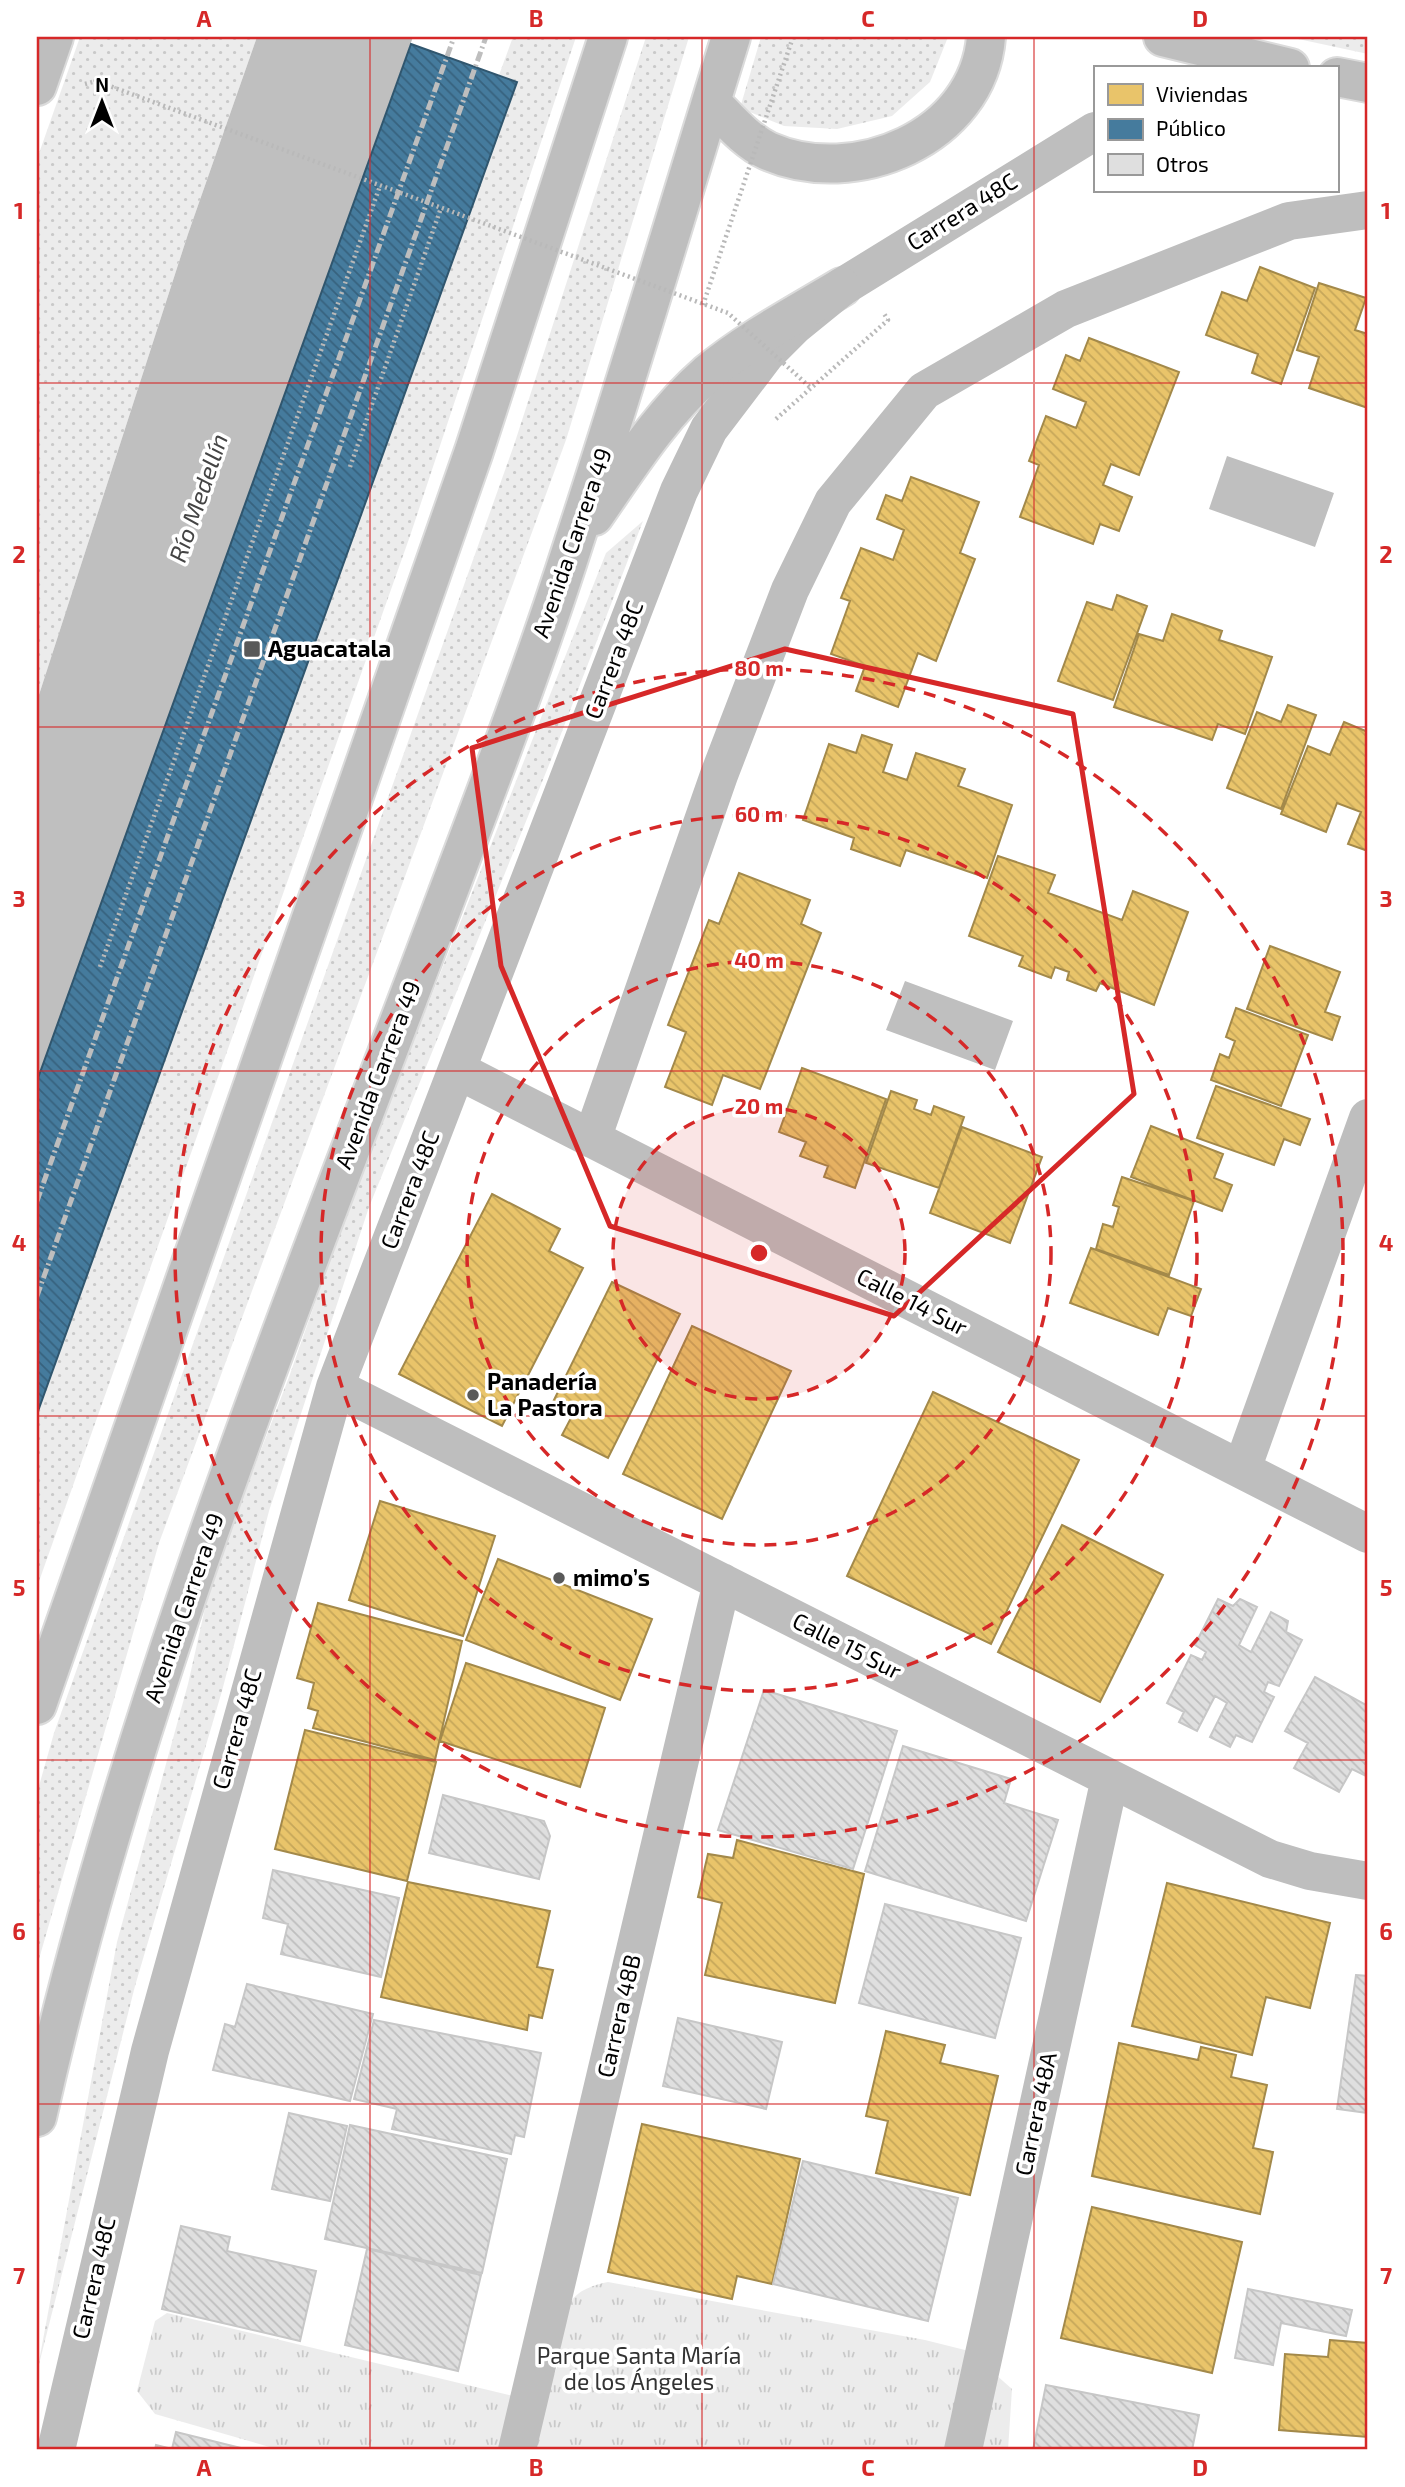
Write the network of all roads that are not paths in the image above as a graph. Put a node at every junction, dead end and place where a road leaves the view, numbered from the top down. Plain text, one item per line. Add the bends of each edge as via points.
1 (54, 37) edge
2 (608, 37) edge
3 (731, 37) edge
4 (986, 37) edge
5 (1163, 37) edge
6 (1263, 66) edge
7 (1338, 77) edge
8 (1368, 83) edge
9 (37, 86) edge
10 (711, 102) junction
11 (1094, 132) edge
12 (1368, 210) edge
13 (842, 287) junction
14 (573, 547) junction
15 (457, 1070) junction
16 (1368, 1118) edge
17 (592, 1139) junction
18 (335, 1387) junction
19 (1242, 1469) junction
20 (1368, 1534) edge
21 (722, 1582) junction
22 (37, 1705) edge
23 (1110, 1778) junction
24 (1368, 1881) edge
25 (37, 2118) edge
26 (56, 2450) edge
27 (517, 2450) edge
28 (963, 2450) edge

1 - 9 main road
2 - 22 main road via 474,452
3 - 10 main road, Avenida Carrera 49
4 - 10 main road via 974,83 951,113 926,136 893,154 862,162 822,164 766,150
5 - 6 main road
7 - 8 main road
10 - 14 main road, Avenida Carrera 49
11 - 13 main road, Carrera 48C
12 - 17 main road via 1289,221 1066,309 924,391 833,502 790,590 719,775
13 - 14 main road via 707,375 649,437
13 - 15 main road, Carrera 48C via 766,354 703,441 679,491
14 - 25 main road, Avenida Carrera 49 via 212,1524 92,1893
15 - 17 main road, Calle 14 Sur
15 - 18 main road, Carrera 48C
16 - 19 main road
17 - 19 main road, Calle 14 Sur
18 - 21 main road, Calle 15 Sur
18 - 26 main road, Carrera 48C via 150,2051
19 - 20 main road, Calle 14 Sur
21 - 23 main road, Calle 15 Sur
21 - 27 main road, Carrera 48B
23 - 24 main road, Calle 15 Sur via 1270,1859
23 - 28 main road, Carrera 48A

